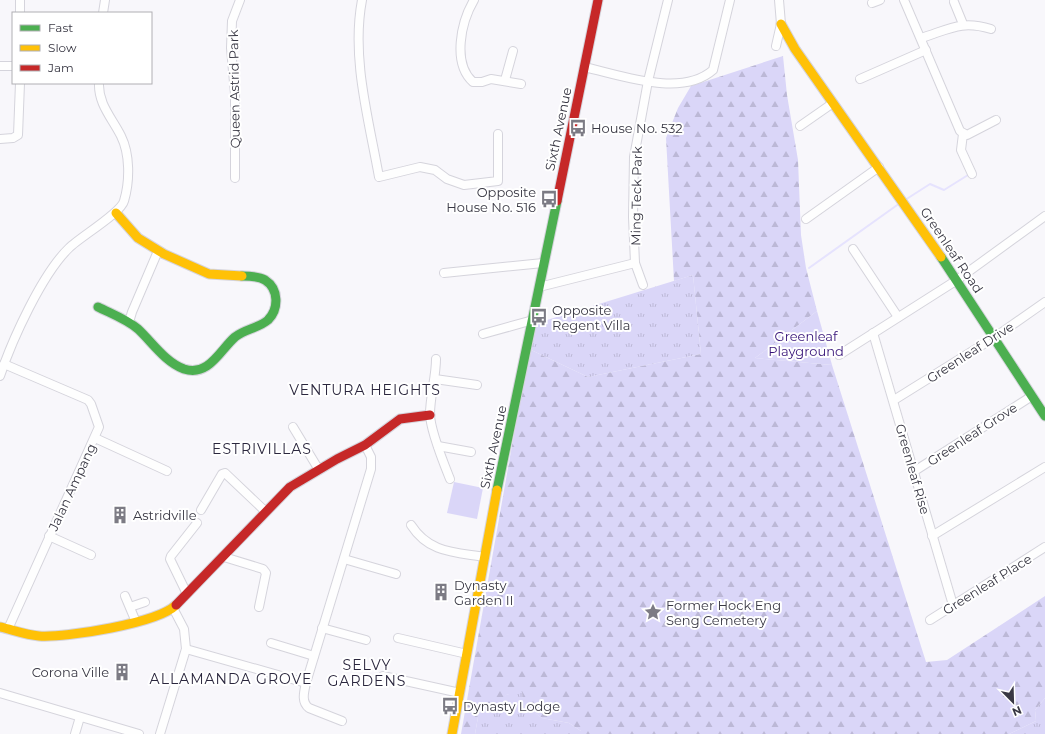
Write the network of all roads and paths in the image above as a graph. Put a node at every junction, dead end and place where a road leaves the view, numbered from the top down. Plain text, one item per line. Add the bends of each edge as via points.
1 (20, 0) edge
2 (105, 0) edge
3 (240, 0) edge
4 (362, 0) edge
5 (474, 0) edge
6 (598, 0) edge
7 (668, 0) edge
8 (730, 0) edge
9 (780, 0) edge
10 (904, 0) edge
11 (954, 2) dead end
12 (20, 12) edge
13 (103, 12) edge
14 (781, 24) junction
15 (963, 24) junction
16 (992, 29) dead end
17 (921, 38) junction
18 (776, 46) dead end
19 (926, 50) junction
20 (513, 51) dead end
21 (0, 66) edge
22 (12, 66) edge
23 (584, 67) junction
24 (860, 79) dead end
25 (505, 80) junction
26 (648, 81) junction
27 (20, 84) edge
28 (99, 84) edge
29 (521, 84) dead end
30 (832, 103) junction
31 (996, 120) dead end
32 (800, 126) dead end
33 (498, 134) dead end
34 (963, 134) junction
35 (0, 139) edge
36 (879, 167) junction
37 (972, 174) dead end
38 (235, 178) dead end
39 (116, 213) junction
40 (1045, 216) edge
41 (806, 219) dead end
42 (853, 249) dead end
43 (158, 251) junction
44 (543, 263) junction
45 (635, 263) junction
46 (444, 273) dead end
47 (957, 280) junction
48 (643, 285) dead end
49 (539, 288) junction
50 (1045, 302) edge
51 (98, 307) dead end
52 (898, 317) junction
53 (533, 320) junction
54 (129, 322) junction
55 (873, 333) junction
56 (483, 334) dead end
57 (995, 337) junction
58 (839, 355) dead end
59 (436, 359) dead end
60 (4, 364) junction
61 (0, 376) edge
62 (435, 379) junction
63 (477, 385) dead end
64 (1032, 396) junction
65 (894, 400) junction
66 (430, 415) junction
67 (1045, 416) edge
68 (293, 427) dead end
69 (95, 438) junction
70 (365, 445) junction
71 (438, 446) junction
72 (471, 452) dead end
73 (1045, 467) edge
74 (319, 470) junction
75 (167, 471) dead end
76 (913, 472) junction
77 (450, 479) dead end
78 (201, 510) dead end
79 (264, 510) junction
80 (197, 523) dead end
81 (411, 525) dead end
82 (49, 536) junction
83 (932, 536) junction
84 (1045, 547) edge
85 (91, 555) dead end
86 (224, 557) junction
87 (484, 557) junction
88 (344, 559) junction
89 (396, 574) dead end
90 (187, 594) junction
91 (126, 596) dead end
92 (145, 602) dead end
93 (953, 605) junction
94 (130, 607) junction
95 (259, 607) dead end
96 (173, 608) junction
97 (930, 620) dead end
98 (136, 622) junction
99 (4, 628) edge
100 (322, 628) junction
101 (398, 638) dead end
102 (366, 640) dead end
103 (271, 643) dead end
104 (186, 649) junction
105 (467, 654) junction
106 (314, 656) junction
107 (383, 676) dead end
108 (306, 683) junction
109 (0, 693) edge
110 (460, 693) junction
111 (80, 717) junction
112 (342, 720) dead end
113 (75, 734) edge
114 (139, 734) edge
115 (160, 734) edge
116 (452, 734) edge

1 - 12 street
2 - 13 street
3 - 38 street, Queen Astrid Park via 232,21 231,48 235,94
4 - 33 street via 359,17 360,67 379,177 420,167 435,170 447,179 464,186 498,181
5 - 25 street via 468,11 461,53 466,72 473,82
6 - 23 street, Sixth Avenue
7 - 26 street, Ming Teck Park
8 - 26 street via 713,70 681,84
9 - 14 street
10 - 17 street
11 - 15 street
14 - 18 street
14 - 30 street, Greenleaf Road
15 - 16 street via 975,24
15 - 17 street
17 - 19 street
19 - 24 street
19 - 34 street
20 - 25 street
21 - 22 street
23 - 26 street
23 - 44 street, Sixth Avenue
25 - 29 street
26 - 45 street, Ming Teck Park via 634,157
27 - 35 street via 18,135
28 - 39 street via 103,106 121,136 127,153 124,201
30 - 32 street
30 - 36 street, Greenleaf Road
31 - 34 street via 968,135
34 - 37 street via 961,150
36 - 41 street
36 - 47 street, Greenleaf Road
39 - 43 street via 132,235
39 - 60 street via 69,248 51,268
40 - 47 street
42 - 52 street
43 - 54 street
43 - 54 street via 213,275 256,277 267,281 275,294 274,312 263,323 234,337 208,366 195,370 174,365
44 - 46 street
44 - 49 street, Sixth Avenue
45 - 48 street, Ming Teck Park
45 - 49 street, Ming Teck Park
47 - 52 street
47 - 57 street, Greenleaf Road
49 - 53 street, Sixth Avenue
50 - 57 street, Greenleaf Drive
51 - 54 street
52 - 55 street
53 - 56 street
53 - 87 street, Sixth Avenue
55 - 58 street
55 - 65 street, Greenleaf Rise
57 - 64 street, Greenleaf Road
57 - 65 street, Greenleaf Drive
59 - 62 street
60 - 61 street
60 - 69 street, Jalan Ampang via 88,400 92,404 98,424
62 - 63 street
62 - 66 street
64 - 67 street, Greenleaf Road
64 - 76 street, Greenleaf Grove
65 - 76 street, Greenleaf Rise
66 - 70 street via 400,418
66 - 71 street
68 - 74 street
69 - 75 street, Jalan Ampang
69 - 82 street, Jalan Ampang
70 - 74 street
70 - 88 street via 371,457 371,469
71 - 72 street
71 - 77 street
73 - 83 street
74 - 79 street via 290,487
76 - 83 street, Greenleaf Rise
78 - 79 street via 222,474 225,474
79 - 86 street
80 - 90 street via 170,559
81 - 87 street via 418,537 438,549
82 - 85 street, Jalan Ampang
82 - 99 street, Jalan Ampang
83 - 93 street, Greenleaf Rise
84 - 93 street, Greenleaf Place
86 - 90 street
86 - 95 street via 263,569 266,573
87 - 105 street, Sixth Avenue
88 - 89 street
88 - 100 street
90 - 96 street
91 - 94 street
92 - 94 street
93 - 97 street, Greenleaf Place
94 - 98 street
96 - 98 street
96 - 104 street via 184,629
98 - 99 street via 51,637
100 - 102 street
100 - 106 street
101 - 105 street
103 - 106 street
104 - 108 street
104 - 115 street
105 - 110 street, Sixth Avenue
106 - 108 street
107 - 110 street
108 - 112 street via 303,696 305,705
109 - 111 street
110 - 116 street, Sixth Avenue
111 - 113 street
111 - 114 street

